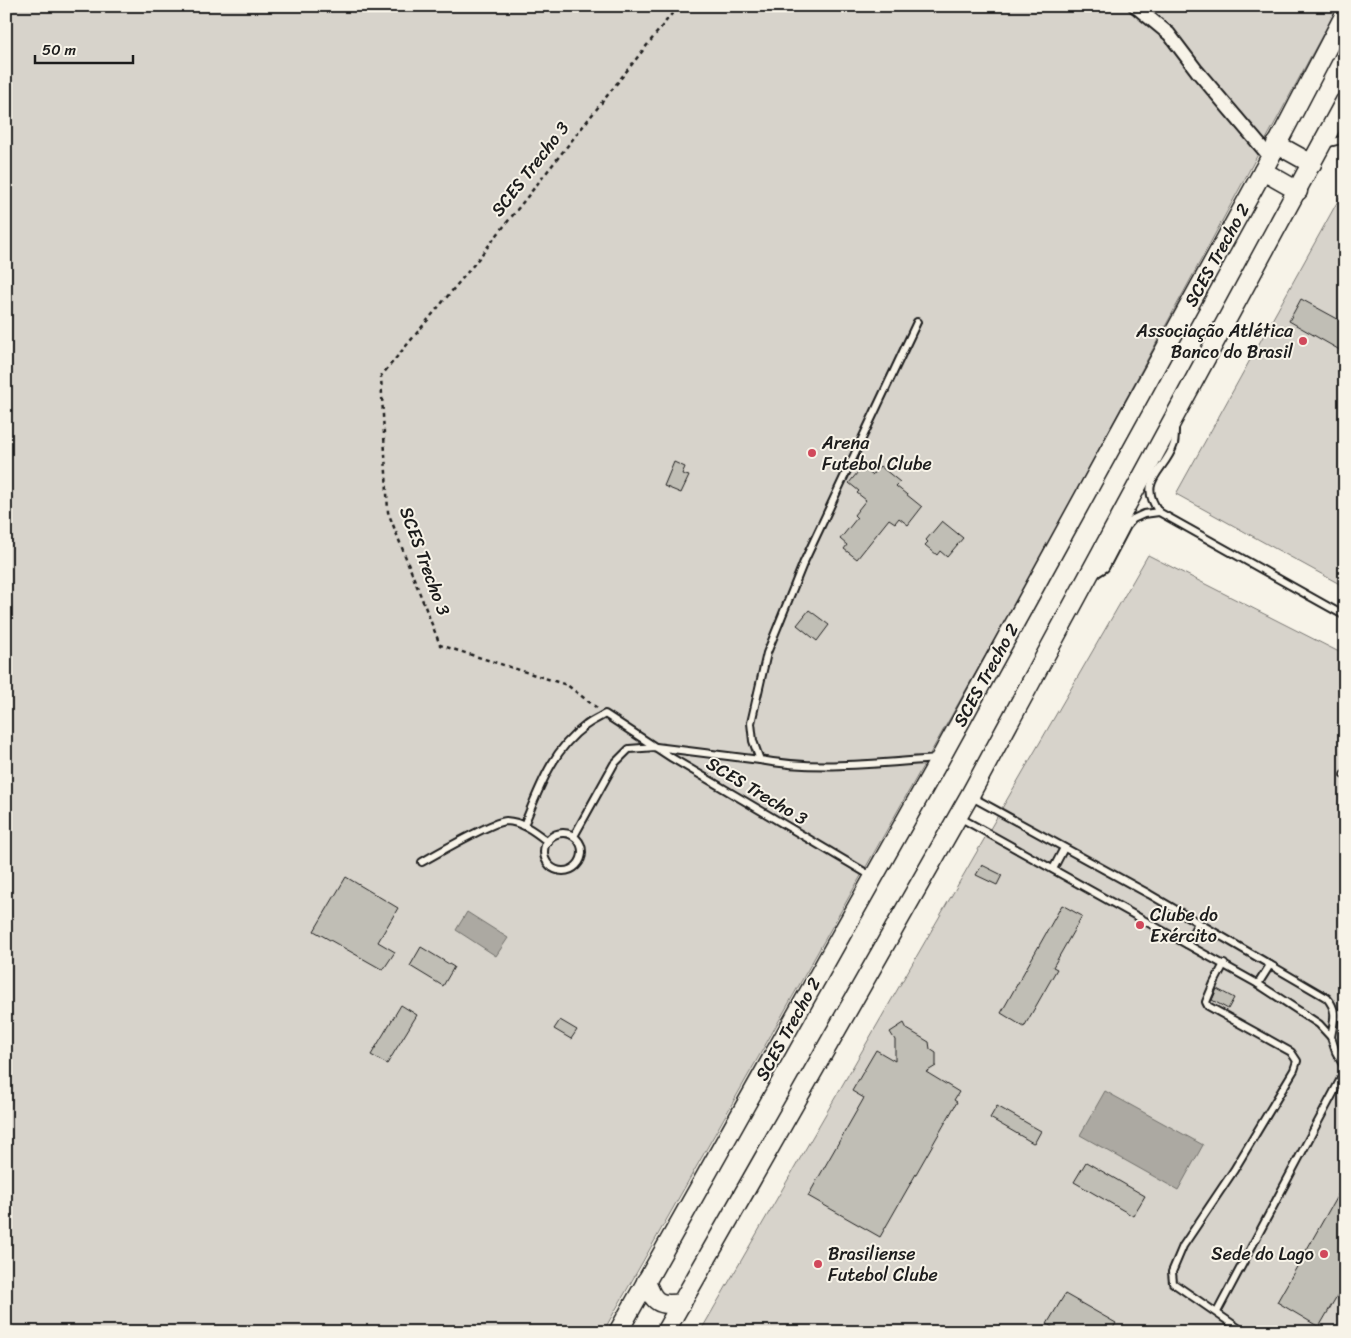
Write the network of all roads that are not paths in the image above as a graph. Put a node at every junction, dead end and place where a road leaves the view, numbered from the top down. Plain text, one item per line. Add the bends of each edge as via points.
1 (1135, 6) edge
2 (1345, 14) edge
3 (1344, 107) edge
4 (1345, 139) edge
5 (1322, 145) junction
6 (1270, 157) junction
7 (1312, 164) junction
8 (1298, 191) junction
9 (917, 322) dead end
10 (1176, 416) junction
11 (1159, 512) junction
12 (1086, 581) junction
13 (1345, 616) edge
14 (656, 747) junction
15 (940, 759) junction
16 (760, 760) junction
17 (970, 795) junction
18 (958, 816) junction
19 (524, 825) junction
20 (574, 836) junction
21 (548, 842) junction
22 (1064, 848) junction
23 (422, 862) dead end
24 (1052, 869) junction
25 (874, 878) junction
26 (1198, 923) junction
27 (1187, 944) junction
28 (1224, 964) junction
29 (1270, 965) junction
30 (1258, 984) junction
31 (1331, 1037) junction
32 (1345, 1070) edge
33 (646, 1281) junction
34 (682, 1303) junction
35 (1216, 1312) junction
36 (618, 1332) edge
37 (666, 1332) edge
38 (1244, 1332) edge

1 - 6 street via 1170,34
2 - 6 main road, SCES Trecho 2
3 - 5 main road
4 - 5 lane
5 - 7 main road
6 - 7 main road
6 - 8 main road
6 - 15 main road, SCES Trecho 2
7 - 8 main road
8 - 10 main road
9 - 16 lane via 810,549 767,653 752,723 753,741
10 - 11 lane via 1174,444 1150,486 1149,496
10 - 12 main road
11 - 12 lane via 1133,520 1105,568
11 - 13 lane
12 - 17 main road
14 - 16 lane
14 - 19 lane, SCES Trecho 3 via 605,714 584,726 545,773
14 - 20 lane via 629,749 614,764
14 - 25 lane, SCES Trecho 3
15 - 16 lane via 844,766 807,766
15 - 25 main road, SCES Trecho 2
17 - 18 main road
17 - 22 lane
18 - 24 lane
18 - 34 main road
19 - 21 lane
19 - 23 lane via 504,821
20 - 21 lane via 560,834
20 - 21 lane via 582,848 582,856 574,868 567,871 560,871 548,863 545,849
22 - 24 lane
22 - 26 lane
24 - 27 lane
25 - 33 main road, SCES Trecho 2
26 - 27 lane
26 - 29 lane
27 - 28 lane
28 - 30 lane
28 - 35 lane via 1206,1002 1208,1006 1291,1052 1297,1061 1234,1170 1183,1246 1172,1272 1173,1283
29 - 30 lane
29 - 31 lane via 1327,998 1335,1013
30 - 31 lane via 1319,1024
31 - 32 lane
32 - 35 lane
33 - 34 main road via 651,1296 658,1302 666,1305
33 - 36 main road, SCES Trecho 2
34 - 37 main road
35 - 38 lane

